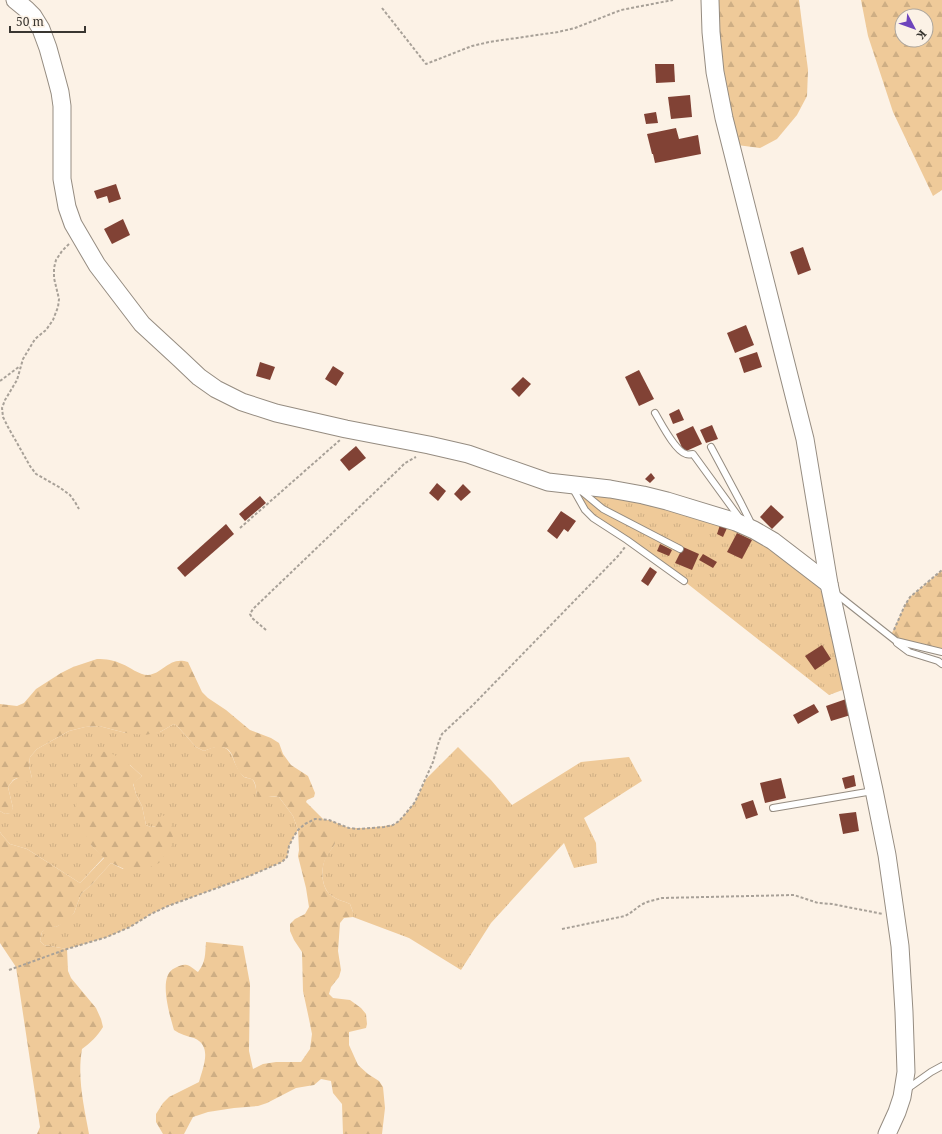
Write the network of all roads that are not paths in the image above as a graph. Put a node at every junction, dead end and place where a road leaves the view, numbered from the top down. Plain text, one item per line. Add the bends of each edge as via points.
1 (16, 0) edge
2 (710, 0) edge
3 (655, 413) dead end
4 (711, 447) dead end
5 (573, 485) junction
6 (750, 528) junction
7 (680, 549) dead end
8 (684, 581) dead end
9 (830, 586) junction
10 (890, 637) junction
11 (942, 652) edge
12 (942, 664) edge
13 (874, 790) junction
14 (773, 808) dead end
15 (942, 1066) edge
16 (903, 1092) junction
17 (887, 1134) edge

1 - 5 street via 33,16 41,29 60,92 62,179 73,224 101,270 142,324 199,377 234,399 256,408 471,455 548,482
2 - 9 street via 711,32 724,118 805,439
3 - 6 lane via 675,445 686,454 693,454
4 - 6 lane via 741,503
5 - 6 street via 610,489 667,501
5 - 7 lane via 603,509
5 - 8 lane via 589,514
6 - 9 street via 773,541
9 - 10 lane
9 - 13 street
10 - 11 lane via 901,643
10 - 12 lane via 909,652
13 - 14 lane
13 - 16 street via 887,855 900,946 906,1072
15 - 16 lane
16 - 17 street

